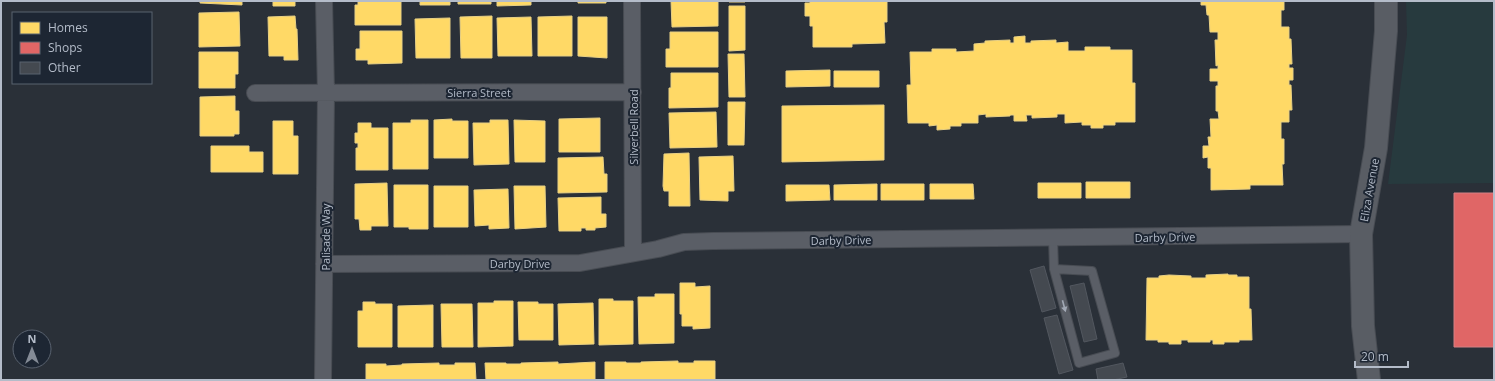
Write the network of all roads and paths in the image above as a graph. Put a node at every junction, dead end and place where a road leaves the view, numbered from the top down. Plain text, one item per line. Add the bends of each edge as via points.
1 (324, 1) edge
2 (632, 1) edge
3 (1386, 1) edge
4 (633, 92) junction
5 (255, 93) dead end
6 (326, 93) junction
7 (1361, 234) junction
8 (1053, 238) junction
9 (633, 253) junction
10 (324, 264) junction
11 (1054, 269) junction
12 (323, 380) edge
13 (1369, 380) edge

1 - 6 street, Palisade Way
2 - 4 street, Silverbell Road
3 - 7 street, Eliza Avenue via 1386,31 1376,148
4 - 6 street, Sierra Street
4 - 9 street, Silverbell Road
5 - 6 street
6 - 10 street, Palisade Way
7 - 8 street, Darby Drive
7 - 13 street, Eliza Avenue via 1363,326
8 - 9 street, Darby Drive via 684,242
8 - 11 lane
9 - 10 street, Darby Drive via 580,263
10 - 12 street, Palisade Way
11 -> 11 lane via 1079,363 1115,353 1092,271

